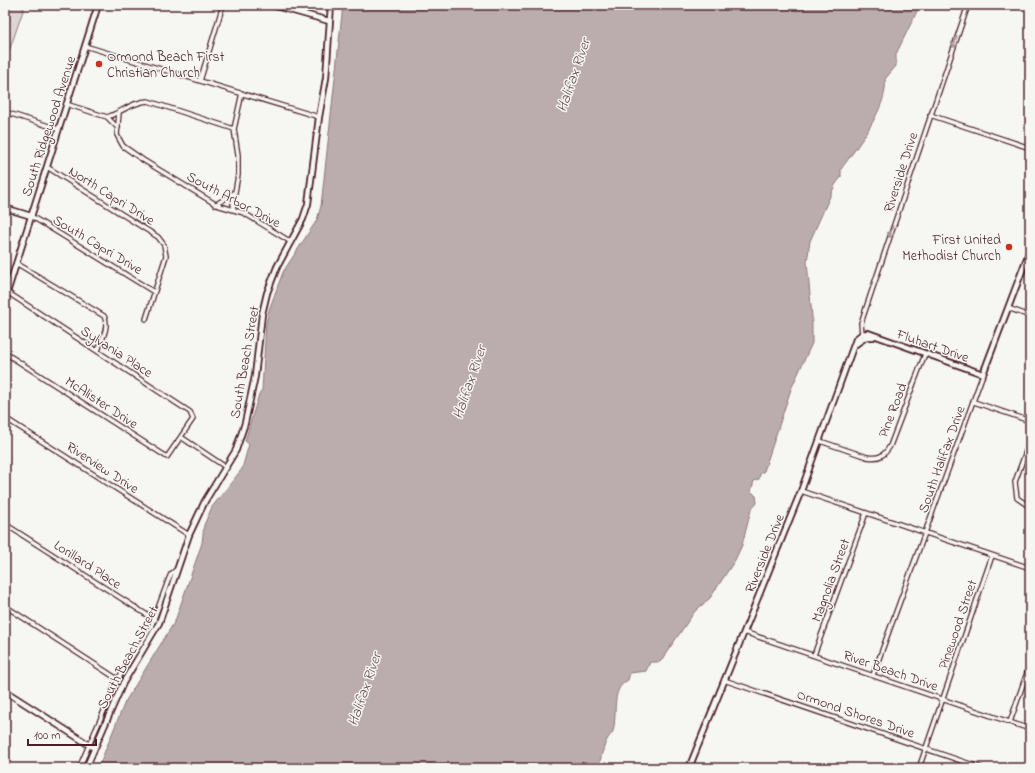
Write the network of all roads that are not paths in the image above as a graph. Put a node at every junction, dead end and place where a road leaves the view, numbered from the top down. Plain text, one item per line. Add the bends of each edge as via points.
1 (98, 5) edge
2 (223, 5) edge
3 (272, 5) edge
4 (331, 5) edge
5 (968, 5) edge
6 (329, 21) junction
7 (85, 46) junction
8 (200, 81) junction
9 (242, 93) junction
10 (66, 104) junction
11 (5, 112) edge
12 (119, 113) junction
13 (930, 115) junction
14 (107, 117) junction
15 (319, 117) junction
16 (118, 128) junction
17 (58, 129) junction
18 (234, 129) junction
19 (1030, 148) edge
20 (47, 167) junction
21 (234, 193) junction
22 (216, 205) junction
23 (5, 208) edge
24 (234, 210) junction
25 (31, 216) junction
26 (291, 242) junction
27 (1030, 250) edge
28 (16, 263) junction
29 (7, 292) junction
30 (154, 292) junction
31 (5, 299) edge
32 (1008, 308) junction
33 (1030, 316) edge
34 (146, 319) dead end
35 (862, 337) junction
36 (98, 351) junction
37 (5, 353) edge
38 (925, 354) junction
39 (983, 374) junction
40 (974, 402) junction
41 (5, 418) edge
42 (1030, 421) edge
43 (181, 437) junction
44 (1030, 440) edge
45 (820, 441) junction
46 (227, 468) junction
47 (801, 491) junction
48 (1030, 507) edge
49 (866, 513) junction
50 (5, 524) edge
51 (925, 533) junction
52 (189, 535) junction
53 (992, 556) junction
54 (178, 568) junction
55 (1030, 568) edge
56 (5, 606) edge
57 (154, 620) junction
58 (159, 623) junction
59 (744, 632) junction
60 (814, 655) junction
61 (1030, 664) edge
62 (873, 675) junction
63 (118, 679) junction
64 (724, 680) junction
65 (123, 683) junction
66 (5, 691) edge
67 (942, 700) junction
68 (1010, 722) junction
69 (1030, 729) edge
70 (89, 745) junction
71 (94, 748) junction
72 (926, 748) junction
73 (973, 767) edge
74 (79, 768) edge
75 (86, 768) edge
76 (689, 768) edge
77 (920, 768) edge
78 (982, 768) edge

1 - 7 street, South Ridgewood Avenue
2 - 8 street
3 - 6 street
4 - 6 street, South Beach Street
5 -> 13 street, Riverside Drive
6 - 15 street, South Beach Street via 326,78
7 - 8 street
7 - 10 street, South Ridgewood Avenue
8 - 9 street
9 - 15 street
9 - 18 street
10 - 14 street, South Arbor Drive
10 - 17 street, South Ridgewood Avenue
11 - 17 street
12 - 14 street
12 - 16 street, South Arbor Drive
12 - 18 street via 137,101 148,101
13 - 19 street
13 -> 35 street, Riverside Drive via 861,323
14 - 16 street, South Arbor Drive
15 - 26 street, South Beach Street via 308,204
16 - 22 street, South Arbor Drive via 117,134 123,146
17 - 20 street, South Ridgewood Avenue
18 - 21 street via 238,155 238,175
20 - 25 street, South Ridgewood Avenue
20 - 30 street, North Capri Drive via 158,237 164,245 166,256
21 - 22 street
21 - 24 street
22 - 24 street, South Arbor Drive
23 - 25 street
24 - 26 street, South Arbor Drive via 244,213
25 - 28 street, South Ridgewood Avenue
25 - 30 street, South Capri Drive
26 - 46 street, South Beach Street via 277,267 267,294 245,423
27 - 32 street, South Halifax Drive
28 - 29 street, South Ridgewood Avenue
28 - 36 street via 104,316 106,327
29 - 31 street, South Ridgewood Avenue
29 - 36 street, Sylvania Place
30 - 34 street
32 - 33 street
32 - 39 street, South Halifax Drive
35 - 38 street, Fluhart Drive via 868,333
35 - 45 street, Riverside Drive via 856,338
36 - 43 street, Sylvania Place via 190,412 193,419
37 - 43 street, McAlister Drive via 167,457
38 - 39 street, Fluhart Drive
38 - 45 street, Pine Road via 890,446 881,456 867,457
39 - 40 street, South Halifax Drive
40 - 42 street
40 - 51 street, South Halifax Drive
41 - 52 street, Riverview Drive
43 - 46 street
44 - 48 street via 1014,488 1017,498
45 - 47 street, Riverside Drive
46 - 52 street, South Beach Street via 212,489
47 - 49 street
47 - 59 street, Riverside Drive
49 - 51 street
49 - 60 street, Magnolia Street
50 - 57 street, Lorillard Place
51 - 53 street
51 - 62 street, South Halifax Drive
52 - 54 street, South Beach Street
53 - 55 street
53 - 67 street, Pinewood Street
54 - 57 street via 171,574
54 - 58 street, South Beach Street
56 - 63 street
57 - 58 street, Lorillard Place
57 - 63 street
58 - 65 street, South Beach Street
59 - 60 street, River Beach Drive
59 - 64 street, Riverside Drive
60 - 62 street, River Beach Drive
61 - 68 street
62 - 67 street, River Beach Drive
63 - 65 street
63 - 70 street
64 - 72 street, Ormond Shores Drive
64 - 76 street, Riverside Drive
65 - 71 street, South Beach Street
66 - 70 street
67 - 68 street, River Beach Drive
67 - 72 street, Pinewood Street
68 - 69 street, River Beach Drive
70 - 71 street
70 - 74 street
71 - 75 street, South Beach Street
72 - 73 street, Ormond Shores Drive
72 - 77 street, Pinewood Street
73 - 78 street, Ormond Shores Drive

